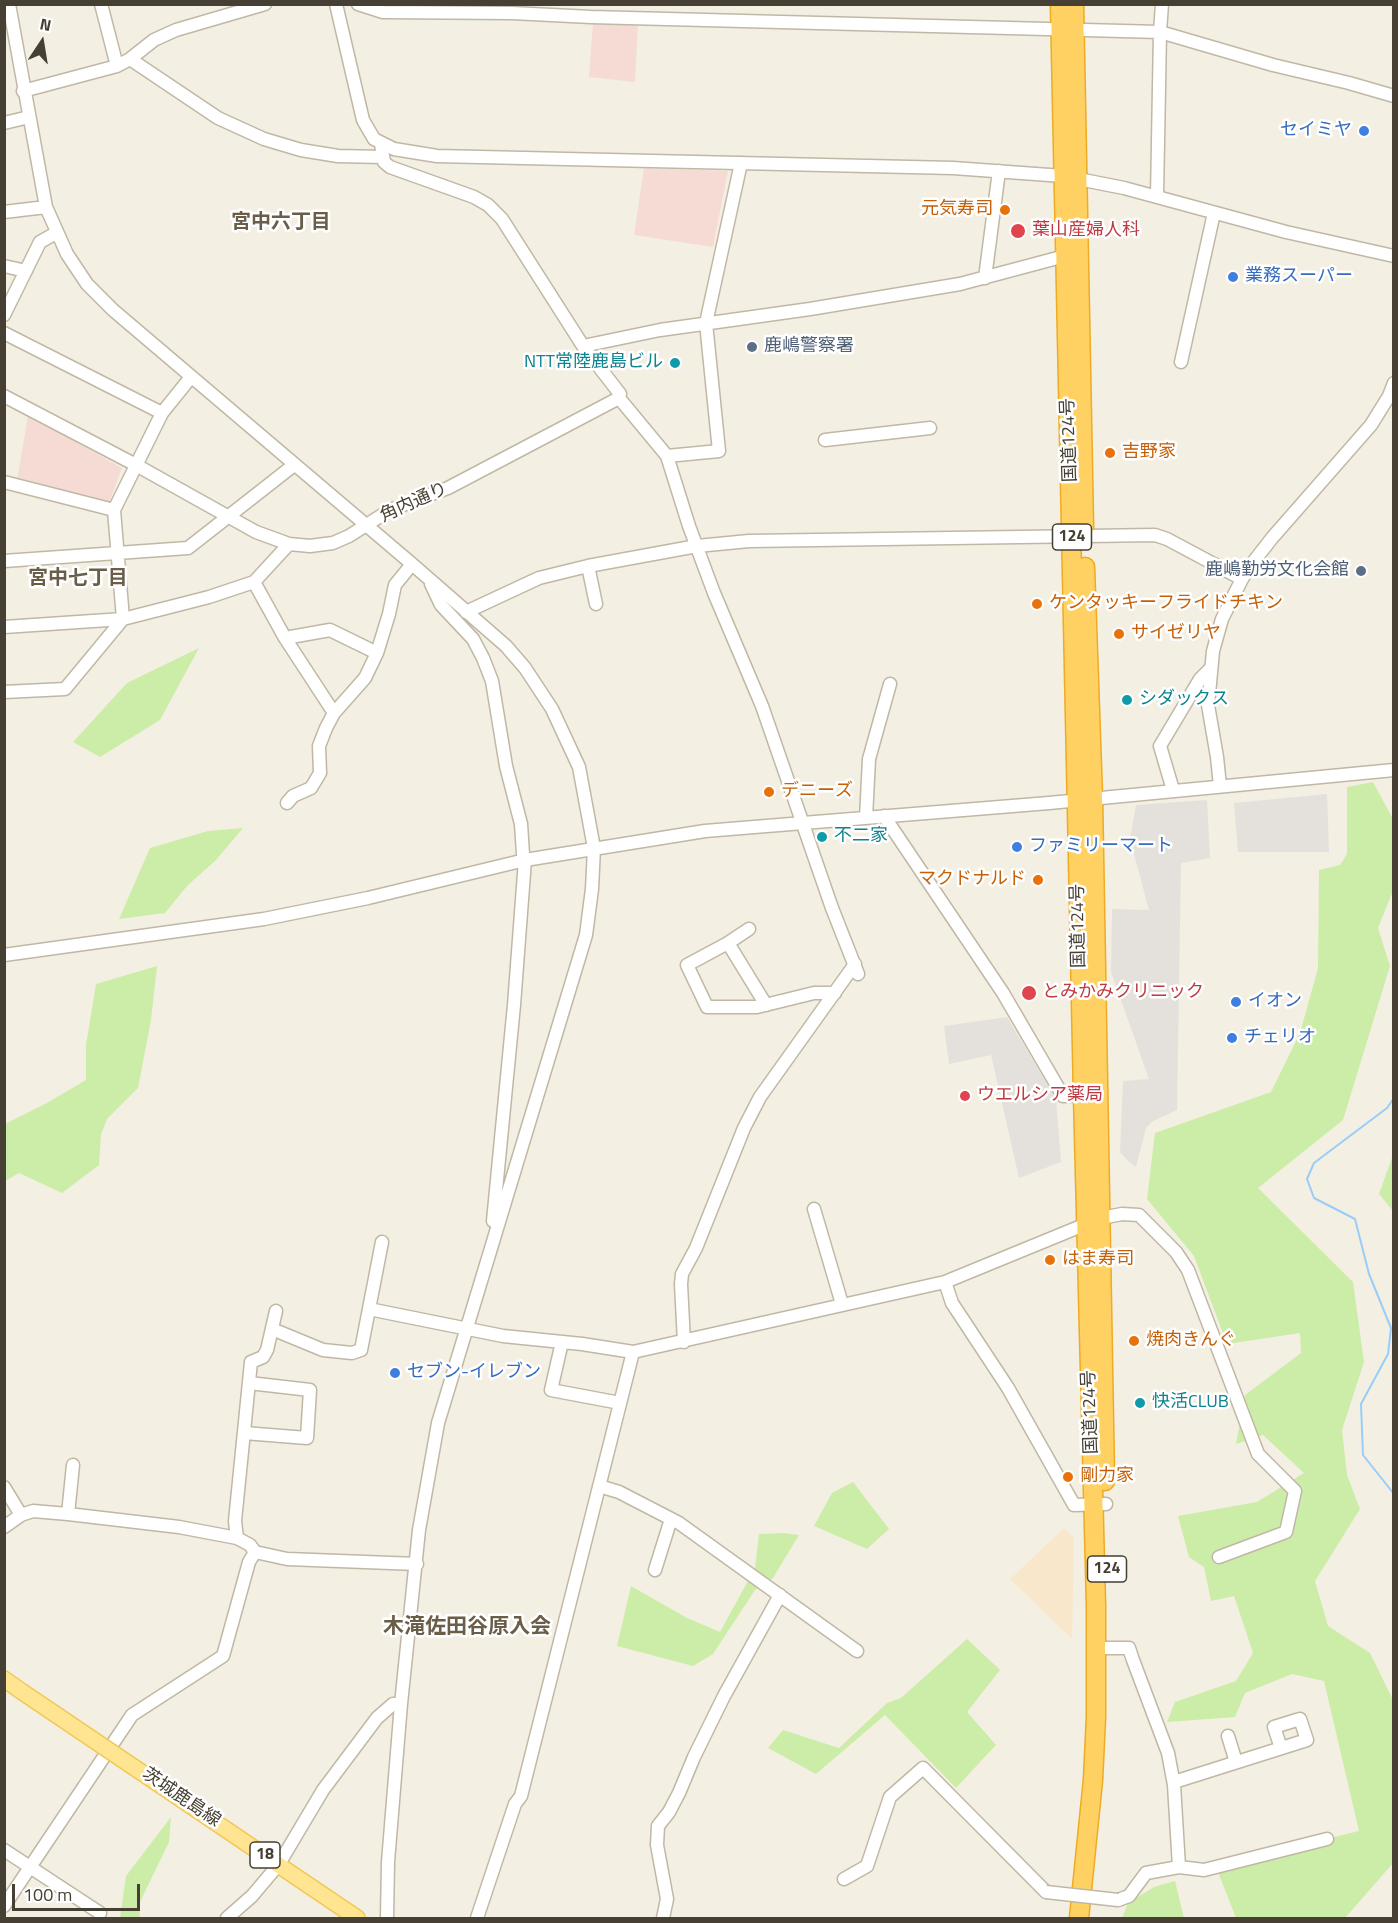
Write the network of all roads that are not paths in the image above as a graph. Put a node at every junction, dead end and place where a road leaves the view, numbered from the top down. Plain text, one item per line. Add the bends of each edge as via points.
1 (9, 4) edge
2 (100, 4) edge
3 (265, 4) edge
4 (336, 4) edge
5 (358, 4) edge
6 (1060, 4) edge
7 (1074, 4) edge
8 (1162, 4) edge
9 (1068, 30) junction
10 (9, 31) edge
11 (1160, 32) junction
12 (130, 59) junction
13 (117, 66) junction
14 (23, 91) junction
15 (1394, 96) edge
16 (29, 117) junction
17 (4, 123) edge
18 (381, 144) junction
19 (383, 157) junction
20 (741, 163) junction
21 (999, 171) junction
22 (1070, 177) junction
23 (1156, 197) junction
24 (46, 207) junction
25 (4, 212) edge
26 (1214, 213) junction
27 (56, 233) junction
28 (1065, 256) junction
29 (1394, 256) edge
30 (4, 266) edge
31 (26, 271) junction
32 (985, 278) junction
33 (4, 315) edge
34 (705, 323) junction
35 (4, 333) edge
36 (583, 346) junction
37 (1180, 363) dead end
38 (192, 377) junction
39 (1394, 383) edge
40 (4, 396) edge
41 (619, 398) junction
42 (162, 413) junction
43 (930, 428) dead end
44 (825, 440) dead end
45 (667, 456) junction
46 (136, 465) junction
47 (294, 465) junction
48 (4, 482) edge
49 (114, 510) junction
50 (227, 516) junction
51 (365, 525) junction
52 (1078, 536) junction
53 (289, 544) junction
54 (697, 546) junction
55 (119, 554) junction
56 (4, 561) edge
57 (412, 564) junction
58 (588, 567) junction
59 (428, 578) junction
60 (1242, 579) junction
61 (254, 582) junction
62 (596, 604) dead end
63 (466, 612) junction
64 (123, 619) junction
65 (4, 627) edge
66 (285, 638) junction
67 (377, 653) junction
68 (1210, 669) junction
69 (890, 684) dead end
70 (4, 692) edge
71 (334, 713) junction
72 (1394, 770) edge
73 (1220, 786) junction
74 (1173, 790) junction
75 (1085, 799) junction
76 (287, 803) dead end
77 (884, 816) junction
78 (866, 818) junction
79 (803, 823) junction
80 (594, 848) junction
81 (525, 860) junction
82 (749, 930) dead end
83 (728, 943) junction
84 (4, 955) edge
85 (835, 993) junction
86 (766, 1005) junction
87 (1091, 1095) junction
88 (814, 1209) dead end
89 (1094, 1221) junction
90 (493, 1234) junction
91 (382, 1242) dead end
92 (945, 1282) junction
93 (842, 1304) junction
94 (369, 1308) junction
95 (276, 1311) dead end
96 (272, 1329) junction
97 (466, 1329) junction
98 (562, 1342) junction
99 (684, 1342) junction
100 (633, 1352) junction
101 (249, 1383) junction
102 (620, 1403) junction
103 (244, 1433) junction
104 (73, 1465) dead end
105 (599, 1486) junction
106 (4, 1487) edge
107 (1100, 1505) junction
108 (68, 1514) junction
109 (21, 1515) junction
110 (671, 1519) junction
111 (4, 1527) edge
112 (237, 1538) junction
113 (255, 1552) junction
114 (1219, 1557) dead end
115 (417, 1564) junction
116 (655, 1570) dead end
117 (780, 1595) junction
118 (1102, 1648) junction
119 (857, 1651) dead end
120 (4, 1679) edge
121 (401, 1704) junction
122 (1228, 1736) dead end
123 (1281, 1748) dead end
124 (1236, 1762) junction
125 (1174, 1782) junction
126 (1327, 1839) dead end
127 (4, 1850) edge
128 (279, 1864) junction
129 (30, 1867) junction
130 (1179, 1867) junction
131 (844, 1879) dead end
132 (4, 1906) edge
133 (100, 1913) dead end
134 (227, 1918) edge
135 (357, 1918) edge
136 (387, 1918) edge
137 (477, 1918) edge
138 (663, 1918) edge
139 (1079, 1918) edge
140 (1091, 1918) edge

1 - 10 street
2 - 13 street
3 - 12 street via 177,30 154,40
4 - 18 street via 363,120
5 - 9 street via 383,12
6 - 9 highway, 国道124号 / 124
7 - 9 highway, 国道124号 / 124
8 - 11 street
9 - 11 street
9 - 22 highway, 国道124号 / 124
10 - 14 street
11 - 15 street
11 - 23 street
12 - 13 street
12 - 19 street via 218,118 264,139 338,156
13 - 14 street
14 - 16 street
16 - 17 street
16 - 24 street
18 - 19 street
18 - 20 street via 437,156
19 - 36 street via 390,166 488,205 502,219
20 - 21 street
20 - 34 street
21 - 22 street
21 - 32 street
22 - 23 street
22 - 28 highway, 国道124号 / 124
22 - 52 highway, 国道124号 / 124
23 - 26 street
24 - 25 street
24 - 27 street
26 - 29 street
26 - 37 street
27 - 31 street via 40,242
27 - 38 street via 87,284
28 - 32 street
28 - 52 highway, 国道124号 / 124
30 - 31 street
31 - 33 street
32 - 34 street
34 - 36 street
34 - 45 street via 719,451
35 - 42 street
36 - 41 street via 620,394
38 - 42 street
38 - 47 street
39 - 60 street via 1371,425 1272,538
40 - 46 street, 角内通り
41 - 45 street
41 - 51 street, 角内通り via 448,488 390,510
42 - 46 street
43 - 44 street
45 - 54 street
46 - 49 street
46 - 50 street, 角内通り
47 - 50 street
47 - 51 street
48 - 49 street
49 - 55 street
50 - 53 street, 角内通り
50 - 55 street via 188,548
51 - 53 street, 角内通り via 333,543
51 - 57 street
52 - 54 street via 749,541
52 - 60 street via 1167,538
52 - 75 highway, 国道124号 / 124
53 - 61 street
54 - 58 street
54 - 79 street via 762,706
55 - 56 street
55 - 64 street
57 - 59 street
57 - 67 street via 395,585
58 - 62 street
58 - 63 street via 540,578
59 - 63 street
59 - 81 street via 441,605 473,639 492,681
60 - 68 street via 1217,636
61 - 64 street
61 - 66 street
63 - 80 street via 506,646 552,709 579,767
64 - 65 street
64 - 70 street via 64,689
66 - 67 street via 330,630
66 - 71 street
67 - 71 street via 365,678
68 - 73 street via 1208,705
68 - 74 street via 1160,746
69 - 78 street via 869,759
71 - 76 street via 319,746 320,772 311,788
72 - 73 street
73 - 74 street
74 - 75 street
75 - 77 street
75 - 87 highway, 国道124号 / 124
77 - 78 street
77 - 87 street via 1003,993 1063,1096
78 - 79 street
79 - 80 street via 705,831
79 - 85 street via 856,969
80 - 81 street
80 - 90 street via 585,935
81 - 84 street via 264,919
81 - 90 street
82 - 83 street
83 - 86 street
83 - 86 street via 687,965 707,1007
85 - 86 street via 814,993
85 - 99 street via 760,1097 744,1128 682,1274
87 - 89 highway, 国道124号 / 124
88 - 93 street
89 - 92 street
89 - 107 highway, 国道124号 / 124
89 - 114 street via 1122,1214 1139,1215 1176,1252 1188,1270 1258,1454 1295,1491 1286,1532
90 - 97 street
91 - 94 street
92 - 93 street
92 - 107 street via 952,1303 1008,1388 1074,1505
93 - 99 street
94 - 96 street via 361,1350 352,1353 324,1350
94 - 97 street
95 - 96 street
96 - 101 street via 263,1357 251,1362
97 - 98 street
97 - 115 street via 438,1423 419,1530
98 - 100 street
98 - 102 street via 551,1390
99 - 100 street
100 - 102 street
101 - 103 street
101 - 103 street via 310,1390 307,1438
102 - 105 street
103 - 112 street via 235,1521
104 - 108 street
105 - 110 street
105 - 137 street via 521,1796
106 - 109 street
107 - 118 highway, 国道124号 / 124
108 - 109 street via 33,1511
108 - 112 street
109 - 111 street
110 - 116 street
110 - 117 street
112 - 113 street
113 - 115 street via 287,1559
113 - 129 street via 223,1656 132,1716
115 - 121 street
117 - 119 street
117 - 138 street via 714,1717 680,1793 658,1826 657,1845 667,1899
118 - 125 street via 1129,1648 1168,1753
118 - 139 highway, 国道124号 / 124
118 - 140 highway, 国道124号 / 124 via 1108,1716
120 - 128 main road, 茨城鹿島線 / 18, bridge
121 - 128 street via 393,1704 377,1719 323,1790
121 - 136 street
122 - 124 street
123 - 124 street
124 - 125 street
125 - 130 street
126 - 130 street via 1204,1870
127 - 129 street
128 - 134 street
128 - 135 main road, 茨城鹿島線 / 18
129 - 132 street
129 - 133 street
130 - 131 street, bridge via 1146,1873 1129,1896 1118,1900 1046,1892 923,1768 890,1797 867,1866

